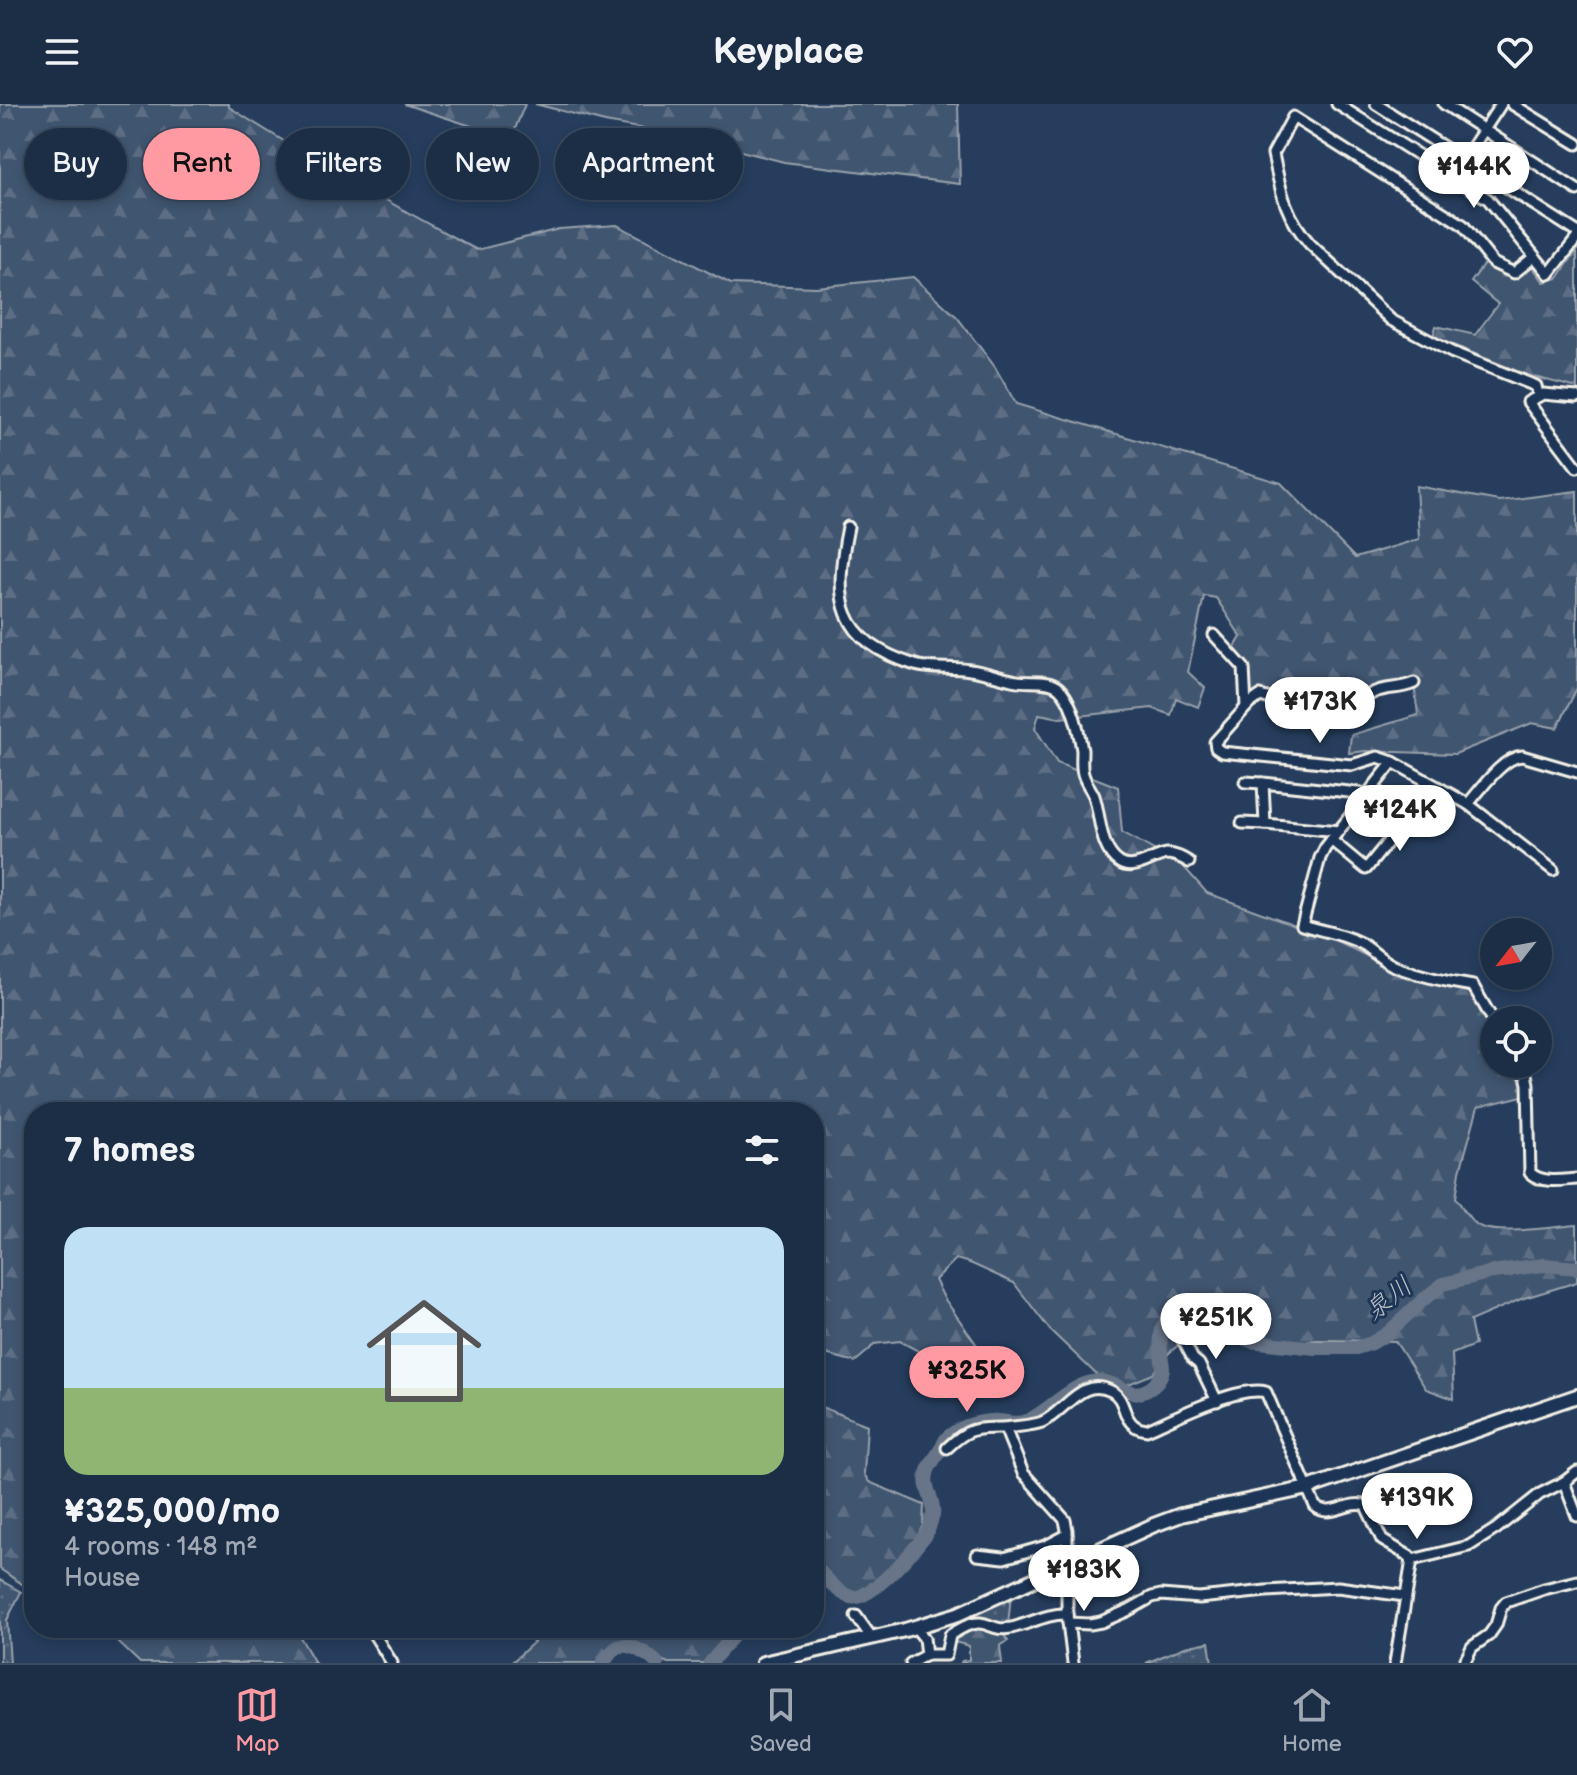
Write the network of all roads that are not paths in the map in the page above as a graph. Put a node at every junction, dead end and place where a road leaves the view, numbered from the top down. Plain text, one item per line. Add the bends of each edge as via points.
1 (1337, 104) edge
2 (1376, 104) edge
3 (1444, 104) edge
4 (1501, 104) edge
5 (1512, 104) edge
6 (1484, 129) junction
7 (1577, 144) edge
8 (1464, 160) junction
9 (1577, 190) edge
10 (1577, 235) edge
11 (1534, 257) junction
12 (1538, 395) junction
13 (1577, 397) edge
14 (1577, 467) edge
15 (848, 527) dead end
16 (1214, 635) dead end
17 (1414, 683) dead end
18 (1246, 707) junction
19 (1393, 762) junction
20 (1577, 772) edge
21 (1245, 782) dead end
22 (1263, 783) junction
23 (1371, 791) junction
24 (1468, 804) junction
25 (1242, 823) dead end
26 (1265, 824) junction
27 (1339, 831) junction
28 (1331, 840) junction
29 (1189, 862) dead end
30 (1553, 870) dead end
31 (1485, 1006) edge
32 (1527, 1078) edge
33 (1577, 1179) edge
34 (1182, 1338) dead end
35 (1577, 1396) edge
36 (1217, 1401) junction
37 (1005, 1428) junction
38 (947, 1448) dead end
39 (1577, 1472) edge
40 (1564, 1482) junction
41 (1308, 1488) junction
42 (1577, 1516) edge
43 (1067, 1535) junction
44 (977, 1555) dead end
45 (1412, 1560) junction
46 (1066, 1565) junction
47 (1577, 1581) edge
48 (1405, 1596) junction
49 (856, 1616) dead end
50 (1068, 1618) junction
51 (915, 1627) junction
52 (1012, 1627) junction
53 (376, 1638) edge
54 (872, 1638) junction
55 (1014, 1641) dead end
56 (926, 1655) junction
57 (812, 1657) edge
58 (392, 1663) edge
59 (763, 1663) edge
60 (911, 1663) edge
61 (1073, 1663) edge
62 (1395, 1663) edge
63 (1464, 1663) edge

1 - 11 street via 1488,199
2 - 8 street
3 - 6 street
4 - 6 street
5 - 7 street
6 - 8 street
6 - 9 street
8 - 10 street
10 - 11 street via 1549,274
11 - 12 street via 1514,273 1493,263 1463,225 1293,117 1273,154 1288,214 1300,233 1391,320 1490,370 1536,386
12 - 13 street
12 - 14 street via 1528,402
15 - 29 street via 842,603 860,636 917,666 972,670 1058,687 1071,708 1082,773 1111,853 1131,866 1166,854
16 - 18 street via 1244,668
17 - 18 street via 1377,691 1342,713 1260,696
18 - 19 street via 1215,742 1222,752 1352,765 1378,757
19 - 23 street
19 - 24 street
20 - 24 street via 1513,756
21 - 22 street
22 - 23 street
22 - 26 street
23 - 27 street
23 - 28 street via 1409,816 1366,869
24 - 30 street
25 - 26 street
26 - 27 street
27 - 28 street
28 - 31 street via 1320,858 1302,925 1362,944 1397,968 1473,986
32 - 33 street via 1530,1173 1545,1181
34 - 36 street
35 - 41 street
36 - 37 street via 1147,1430 1134,1426 1115,1392 1097,1388 1068,1393 1039,1423
36 - 41 street via 1266,1392
37 - 38 street via 977,1428
37 - 43 street via 1023,1473 1065,1520
39 - 40 street
40 - 42 street
40 - 45 street via 1469,1546
41 - 45 street via 1321,1511 1355,1503 1366,1506 1382,1540
41 - 46 street via 1181,1515
43 - 44 street via 1004,1558
43 - 46 street
45 - 48 street
46 - 50 street
46 - 51 street via 958,1614
47 - 63 street via 1506,1602 1490,1634 1472,1647
48 - 50 street via 1338,1587 1199,1598 1161,1595 1101,1622
48 - 62 street
49 - 54 street
50 - 52 street via 1061,1614
50 - 61 street
51 - 54 street
51 - 56 street via 924,1638
52 - 55 street
52 - 56 street via 967,1626 950,1635 946,1655
53 - 58 street
54 - 57 street
56 - 60 street
57 - 59 street

